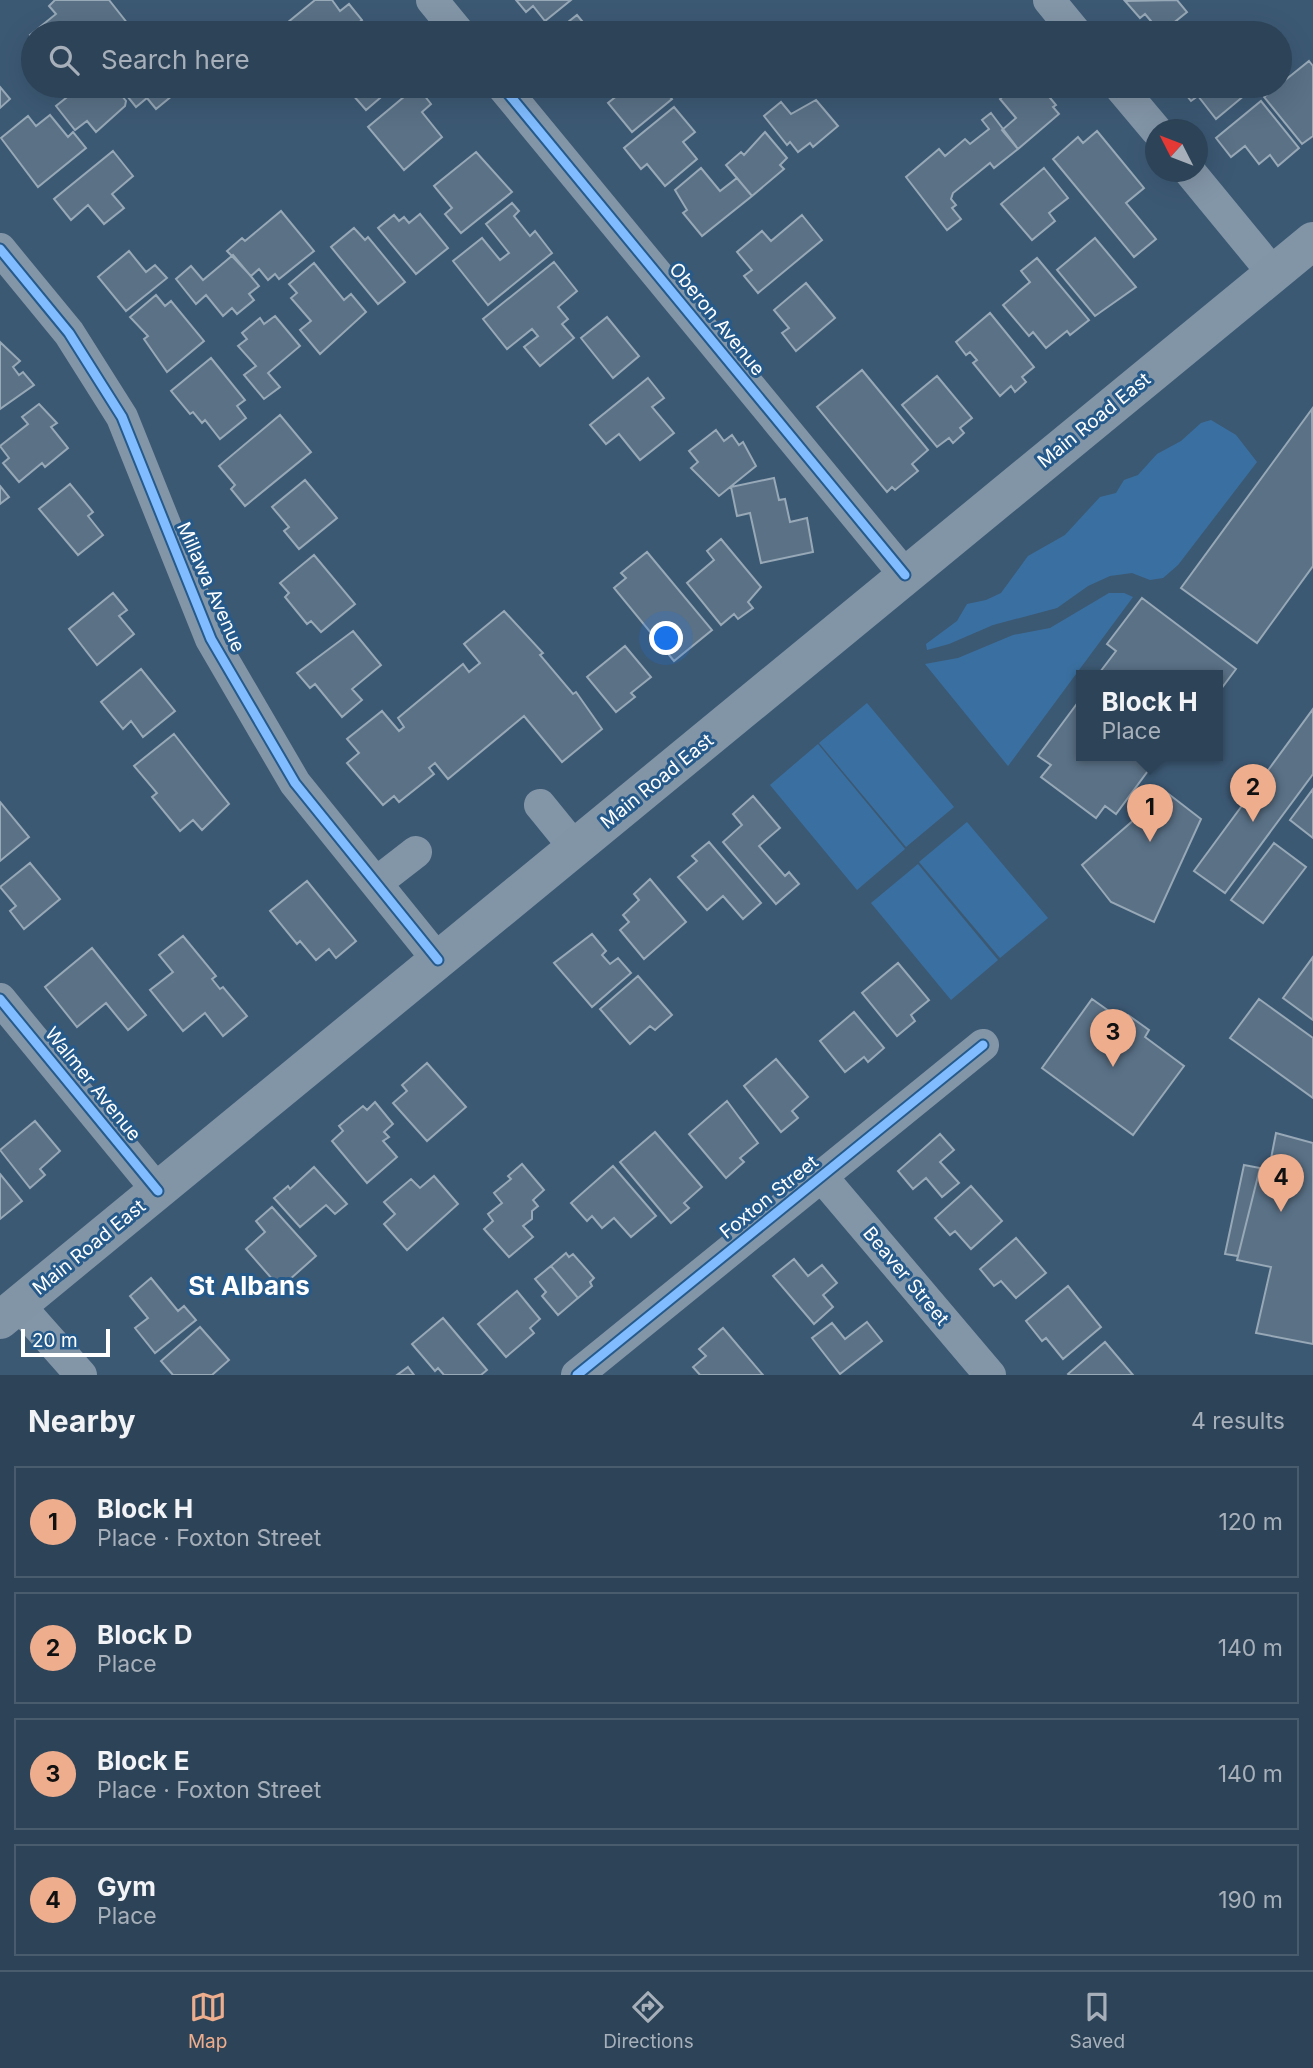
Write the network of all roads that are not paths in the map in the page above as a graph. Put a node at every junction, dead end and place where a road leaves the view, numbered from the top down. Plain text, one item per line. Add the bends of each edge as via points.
1 (432, 0) edge
2 (1049, 0) edge
3 (449, 21) edge
4 (1066, 21) edge
5 (512, 98) edge
6 (1129, 98) edge
7 (1147, 119) edge
8 (1198, 182) edge
9 (1313, 241) edge
10 (0, 249) edge
11 (1273, 273) junction
12 (905, 575) junction
13 (540, 805) dead end
14 (575, 848) junction
15 (416, 852) dead end
16 (376, 883) junction
17 (438, 960) junction
18 (0, 999) edge
19 (983, 1045) dead end
20 (822, 1177) junction
21 (158, 1191) junction
22 (9, 1312) edge
23 (81, 1375) edge
24 (577, 1375) edge
25 (990, 1375) edge

1 - 3 street
2 - 4 street
5 - 12 street, Oberon Avenue
6 - 7 street
8 - 11 street
9 - 11 main road, Main Road East
10 - 16 street, Millawa Avenue via 69,333 122,417 211,639 295,783
11 - 12 main road, Main Road East
12 - 14 main road, Main Road East
13 - 14 street
14 - 17 main road, Main Road East
15 - 16 street
16 - 17 street, Millawa Avenue
17 - 21 main road, Main Road East
18 - 21 street, Walmer Avenue
19 - 20 street, Foxton Street
20 - 24 street, Foxton Street
20 - 25 street, Beaver Street
21 - 22 main road, Main Road East
22 - 23 street

